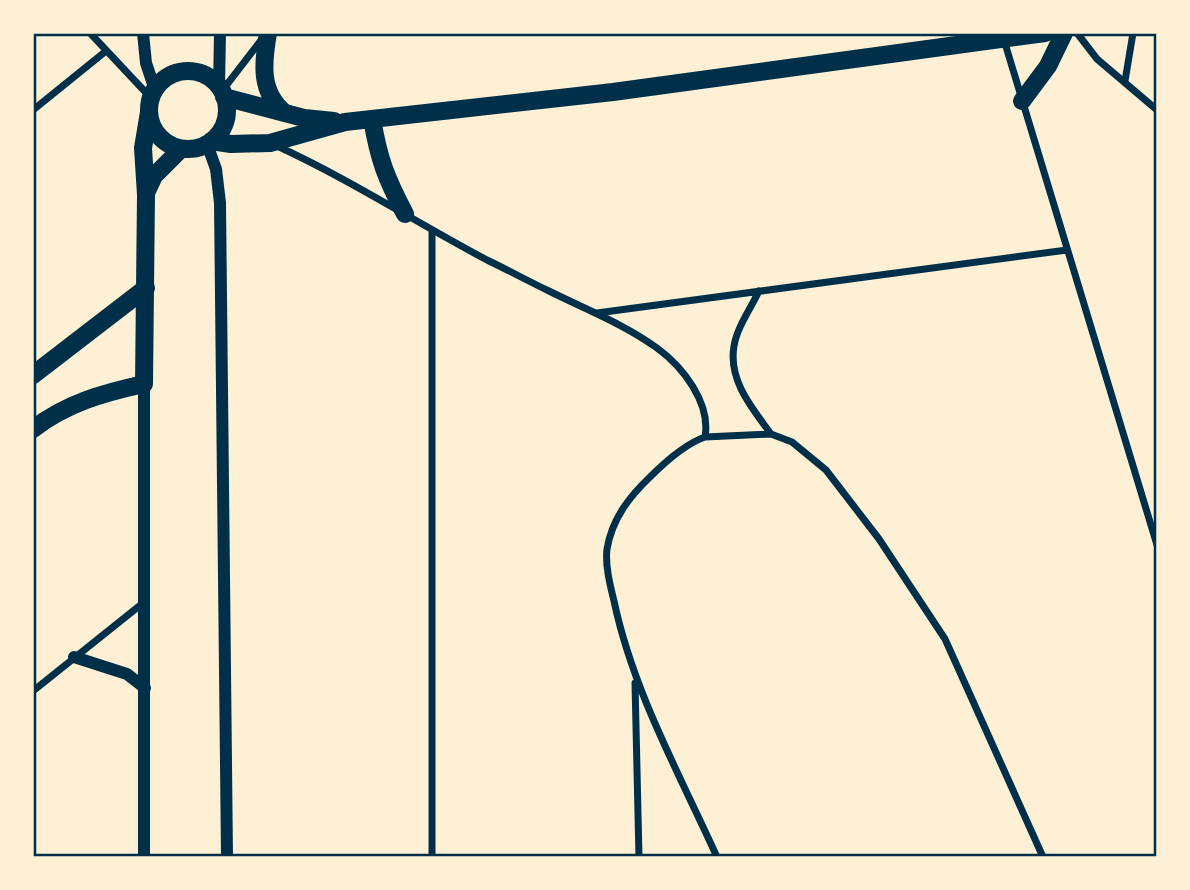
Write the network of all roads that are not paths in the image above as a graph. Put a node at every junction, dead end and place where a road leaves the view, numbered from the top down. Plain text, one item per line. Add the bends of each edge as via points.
1 (90, 33) edge
2 (143, 33) edge
3 (220, 33) edge
4 (267, 33) edge
5 (1045, 33) edge
6 (1064, 33) edge
7 (1077, 33) edge
8 (1133, 33) edge
9 (1004, 38) junction
10 (106, 51) junction
11 (1125, 81) junction
12 (222, 92) junction
13 (152, 100) junction
14 (1022, 101) junction
15 (33, 110) edge
16 (1157, 110) edge
17 (285, 113) junction
18 (372, 119) junction
19 (345, 122) junction
20 (209, 143) junction
21 (270, 143) junction
22 (181, 149) junction
23 (146, 195) junction
24 (405, 214) junction
25 (432, 231) junction
26 (1067, 250) junction
27 (146, 288) junction
28 (759, 291) junction
29 (597, 313) junction
30 (33, 375) edge
31 (144, 384) junction
32 (33, 429) edge
33 (771, 434) junction
34 (705, 437) junction
35 (1157, 545) edge
36 (143, 603) junction
37 (74, 657) junction
38 (635, 679) junction
39 (145, 688) junction
40 (33, 691) edge
41 (144, 857) edge
42 (227, 857) edge
43 (432, 857) edge
44 (639, 857) edge
45 (717, 857) edge
46 (1043, 857) edge

1 - 10 street
2 - 13 street
3 - 12 street
4 - 12 street
4 - 17 main road via 266,85
5 - 9 main road
6 - 14 main road via 1048,66
7 - 11 street via 1097,59
8 - 11 street
9 - 14 street
9 - 18 main road via 612,92
10 - 13 street
10 - 15 street
11 - 16 street
12 - 13 main road via 210,78 186,72 163,80
12 - 17 main road
12 - 20 main road via 225,121
13 - 22 main road via 152,125 159,136
13 - 23 main road via 143,148
14 - 26 street
17 - 19 main road
18 - 19 main road
18 - 24 main road via 385,176
19 - 21 main road
20 - 21 main road
20 - 22 main road
20 - 42 street via 220,203
21 - 24 street
22 - 23 main road via 154,176
23 - 27 main road
24 - 25 street
25 - 29 street
25 - 43 street
26 - 28 street
26 - 35 street
27 - 30 main road
27 - 31 main road
28 - 29 street
28 - 33 street via 734,346 734,371 741,391
29 - 34 street via 657,348 675,364 703,408
31 - 32 main road via 95,395
31 - 36 street
33 - 34 street
33 - 46 street via 792,442 826,470 879,539 945,639
34 - 38 street via 661,466 633,494 617,517 607,550 609,578
36 - 37 street
36 - 39 street
37 - 39 street via 127,674
37 - 40 street
38 - 44 street
38 - 45 street
39 - 41 street

